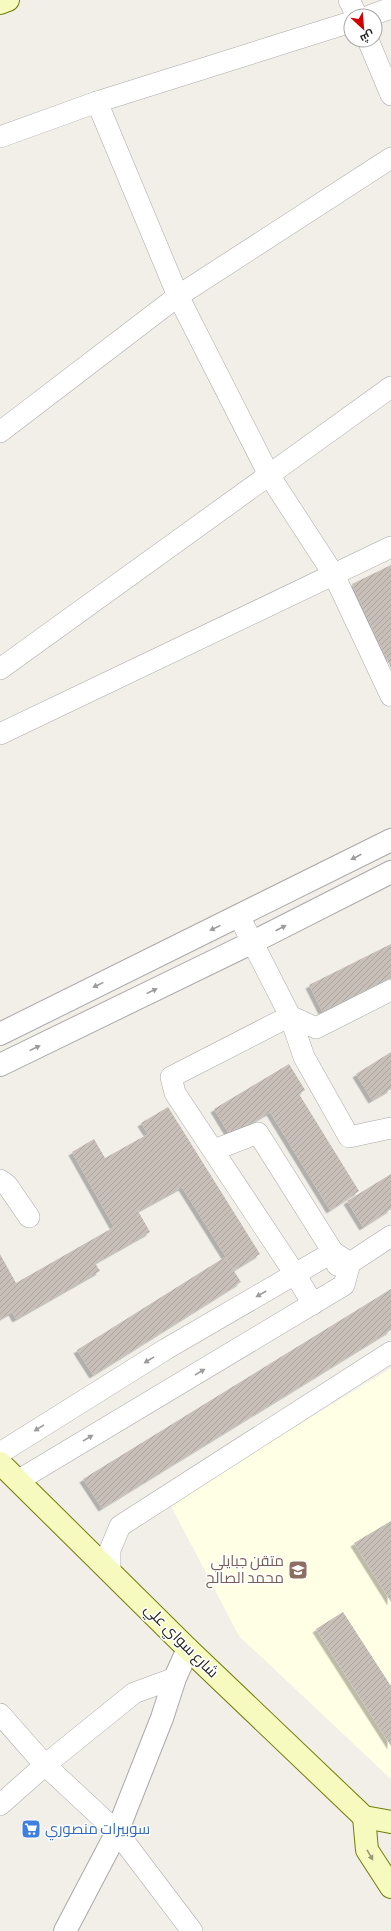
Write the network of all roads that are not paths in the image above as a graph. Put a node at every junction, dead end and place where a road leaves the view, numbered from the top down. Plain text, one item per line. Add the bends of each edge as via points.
1 (8, 0) edge
2 (0, 3) edge
3 (343, 25) edge
4 (371, 48) edge
5 (391, 95) edge
6 (97, 102) junction
7 (0, 137) edge
8 (391, 158) edge
9 (178, 296) junction
10 (391, 386) edge
11 (0, 432) edge
12 (269, 475) junction
13 (391, 547) edge
14 (334, 575) junction
15 (0, 669) edge
16 (391, 696) edge
17 (0, 734) edge
18 (391, 840) edge
19 (391, 872) edge
20 (239, 916) junction
21 (253, 942) junction
22 (391, 990) edge
23 (290, 1016) junction
24 (0, 1034) edge
25 (0, 1065) edge
26 (391, 1128) edge
27 (214, 1150) junction
28 (0, 1180) edge
29 (28, 1217) dead end
30 (391, 1236) edge
31 (342, 1258) junction
32 (295, 1274) junction
33 (313, 1304) junction
34 (391, 1352) edge
35 (0, 1453) edge
36 (0, 1463) edge
37 (19, 1480) junction
38 (110, 1570) junction
39 (188, 1649) junction
40 (175, 1678) junction
41 (0, 1714) edge
42 (45, 1765) junction
43 (0, 1805) edge
44 (364, 1817) junction
45 (391, 1822) edge
46 (116, 1832) junction
47 (391, 1887) edge
48 (65, 1931) edge
49 (192, 1931) edge

1 - 2 main road
3 - 6 street
4 - 5 street
6 - 7 street
6 - 9 street
8 - 9 street
9 - 11 street
9 - 12 street
10 - 12 street
12 - 14 street
12 - 15 street
13 - 14 street
14 - 16 street
14 - 17 street
18 -> 20 street
21 -> 19 street
20 - 21 street
20 -> 24 street
21 - 23 street
25 -> 21 street
22 - 23 street via 316,1028
23 - 26 street via 304,1057 349,1137
23 - 27 street via 171,1077 175,1093
27 - 31 street via 258,1133
27 - 32 street
28 - 29 street via 7,1185
30 - 31 street
31 - 32 street
31 - 33 street via 344,1285
32 - 33 street
32 -> 35 street via 166,1349
37 -> 33 street
34 - 38 street via 120,1526 110,1550
36 - 37 main road, شارع سواي علي
37 - 38 main road, شارع سواي علي
38 - 39 main road, شارع سواي علي
39 - 40 street
39 - 44 main road, شارع سواي علي
40 - 42 street via 134,1693
40 - 46 street via 162,1718
41 - 42 street
42 - 43 street
42 - 46 street
44 - 45 main road
44 -> 47 main road via 367,1850
46 - 48 street
46 - 49 street

